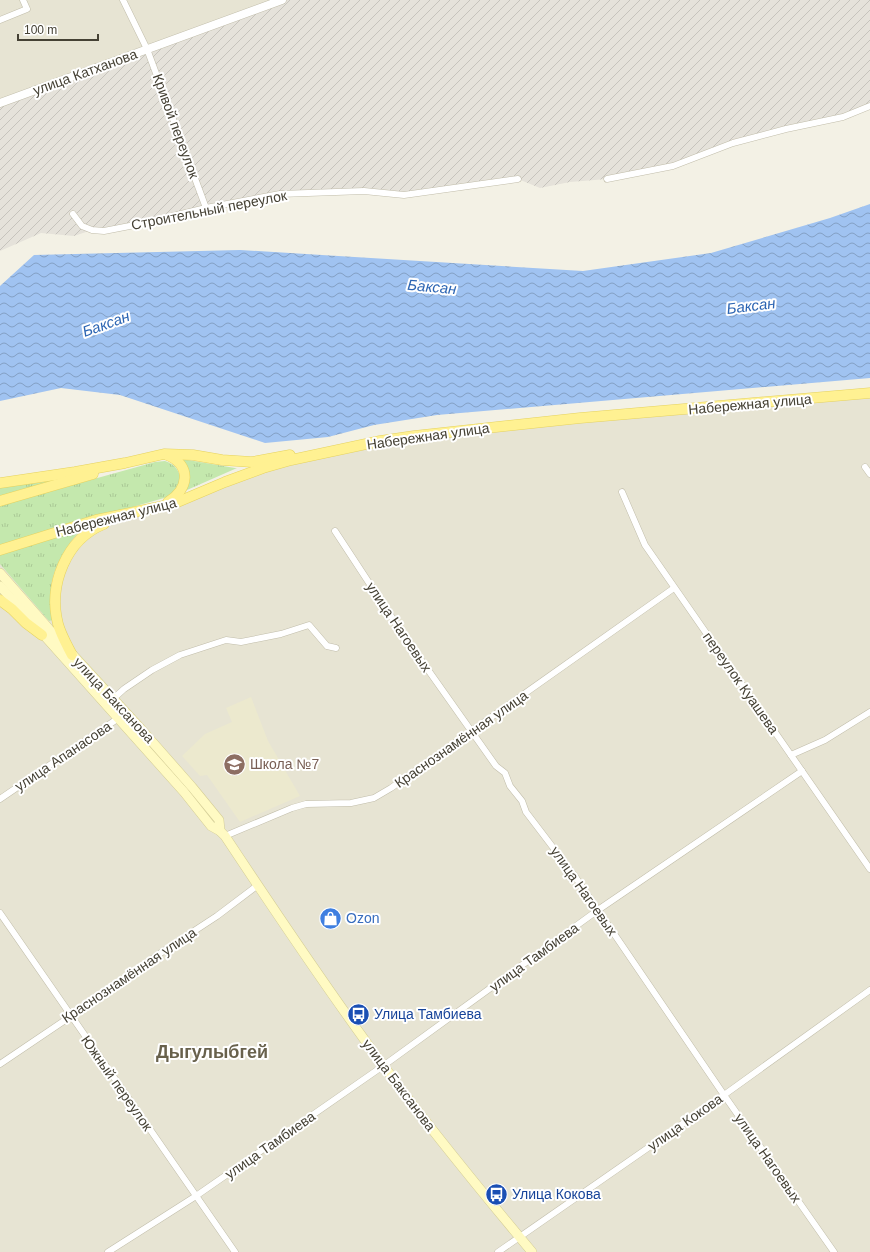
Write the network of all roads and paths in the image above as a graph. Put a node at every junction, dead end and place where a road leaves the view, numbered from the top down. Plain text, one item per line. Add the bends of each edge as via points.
1 (23, 0) edge
2 (124, 0) edge
3 (282, 0) edge
4 (0, 20) edge
5 (147, 49) junction
6 (0, 103) edge
7 (870, 106) edge
8 (518, 179) dead end
9 (606, 179) dead end
10 (206, 208) junction
11 (73, 214) dead end
12 (870, 394) edge
13 (380, 441) junction
14 (164, 454) junction
15 (125, 463) junction
16 (865, 467) dead end
17 (870, 474) edge
18 (0, 483) edge
19 (622, 492) dead end
20 (0, 501) edge
21 (162, 506) junction
22 (130, 513) junction
23 (335, 531) dead end
24 (0, 550) edge
25 (0, 574) edge
26 (0, 586) edge
27 (674, 588) junction
28 (0, 600) edge
29 (42, 635) junction
30 (336, 648) dead end
31 (72, 655) junction
32 (113, 699) junction
33 (870, 712) edge
34 (126, 713) junction
35 (118, 719) junction
36 (472, 732) junction
37 (791, 755) junction
38 (802, 771) junction
39 (0, 799) edge
40 (222, 834) junction
41 (870, 869) edge
42 (258, 885) junction
43 (598, 910) junction
44 (0, 913) edge
45 (870, 990) edge
46 (71, 1015) junction
47 (0, 1064) edge
48 (383, 1066) junction
49 (724, 1095) junction
50 (196, 1196) junction
51 (520, 1237) junction
52 (108, 1252) edge
53 (235, 1252) edge
54 (498, 1252) edge
55 (532, 1252) edge
56 (834, 1252) edge

1 - 4 street via 27,9
2 - 5 street, Кривой переулок
3 - 5 street, улица Катханова
5 - 6 street, улица Катханова
5 - 10 street, Кривой переулок
7 - 9 street via 843,117 733,143 673,166
8 - 10 street, Строительный переулок via 404,195 364,191 280,194
10 - 11 street, Строительный переулок via 104,231 82,226
12 - 13 main road, Набережная улица via 580,418
13 - 14 main road via 252,462
13 - 21 main road, Набережная улица via 263,468 184,500
14 - 15 main road
14 - 21 main road via 177,461 184,471 185,478 182,490
15 - 18 main road
15 - 20 main road via 99,473
16 - 17 street
19 - 27 street, переулок Куашева via 645,545
21 - 22 main road, Набережная улица
22 - 24 main road, Набережная улица via 64,529
22 - 31 main road via 87,532 71,550 62,567 56,588 57,617 60,631
23 - 36 street, улица Нагоевых via 402,633
25 - 31 main road, улица Баксанова
26 - 29 main road, улица Баксанова
27 - 36 street, Краснознамённая улица
27 - 37 street, переулок Куашева
28 - 29 main road
29 - 35 main road, улица Баксанова
30 - 32 street, улица Апанасова via 327,646 309,625 241,642 226,640 180,655 152,670
31 - 32 main road, улица Баксанова
32 - 34 main road, улица Баксанова
33 - 37 street via 825,740
34 - 35 street, улица Апанасова
34 - 40 main road, улица Баксанова via 219,820
35 - 39 street, улица Апанасова
35 - 40 main road, улица Баксанова via 212,826
36 - 40 street, Краснознамённая улица via 374,798 351,804 306,804
36 - 43 street, улица Нагоевых via 496,766 505,773 510,786 522,800 526,812
37 - 38 street, переулок Куашева
38 - 41 street, переулок Куашева
38 - 43 street, улица Тамбиева
40 - 42 main road, улица Баксанова
42 - 46 street, Краснознамённая улица via 217,916
42 - 48 main road, улица Баксанова
43 - 48 street, улица Тамбиева
43 - 49 street, улица Нагоевых
44 - 46 street, Южный переулок
45 - 49 street, улица Кокова
46 - 47 street, Краснознамённая улица
46 - 50 street, Южный переулок
48 - 50 street, улица Тамбиева
48 - 51 main road, улица Баксанова
49 - 51 street, улица Кокова
49 - 56 street, улица Нагоевых
50 - 52 street, улица Тамбиева
50 - 53 street, Южный переулок
51 - 54 street, улица Кокова
51 - 55 main road, улица Баксанова

